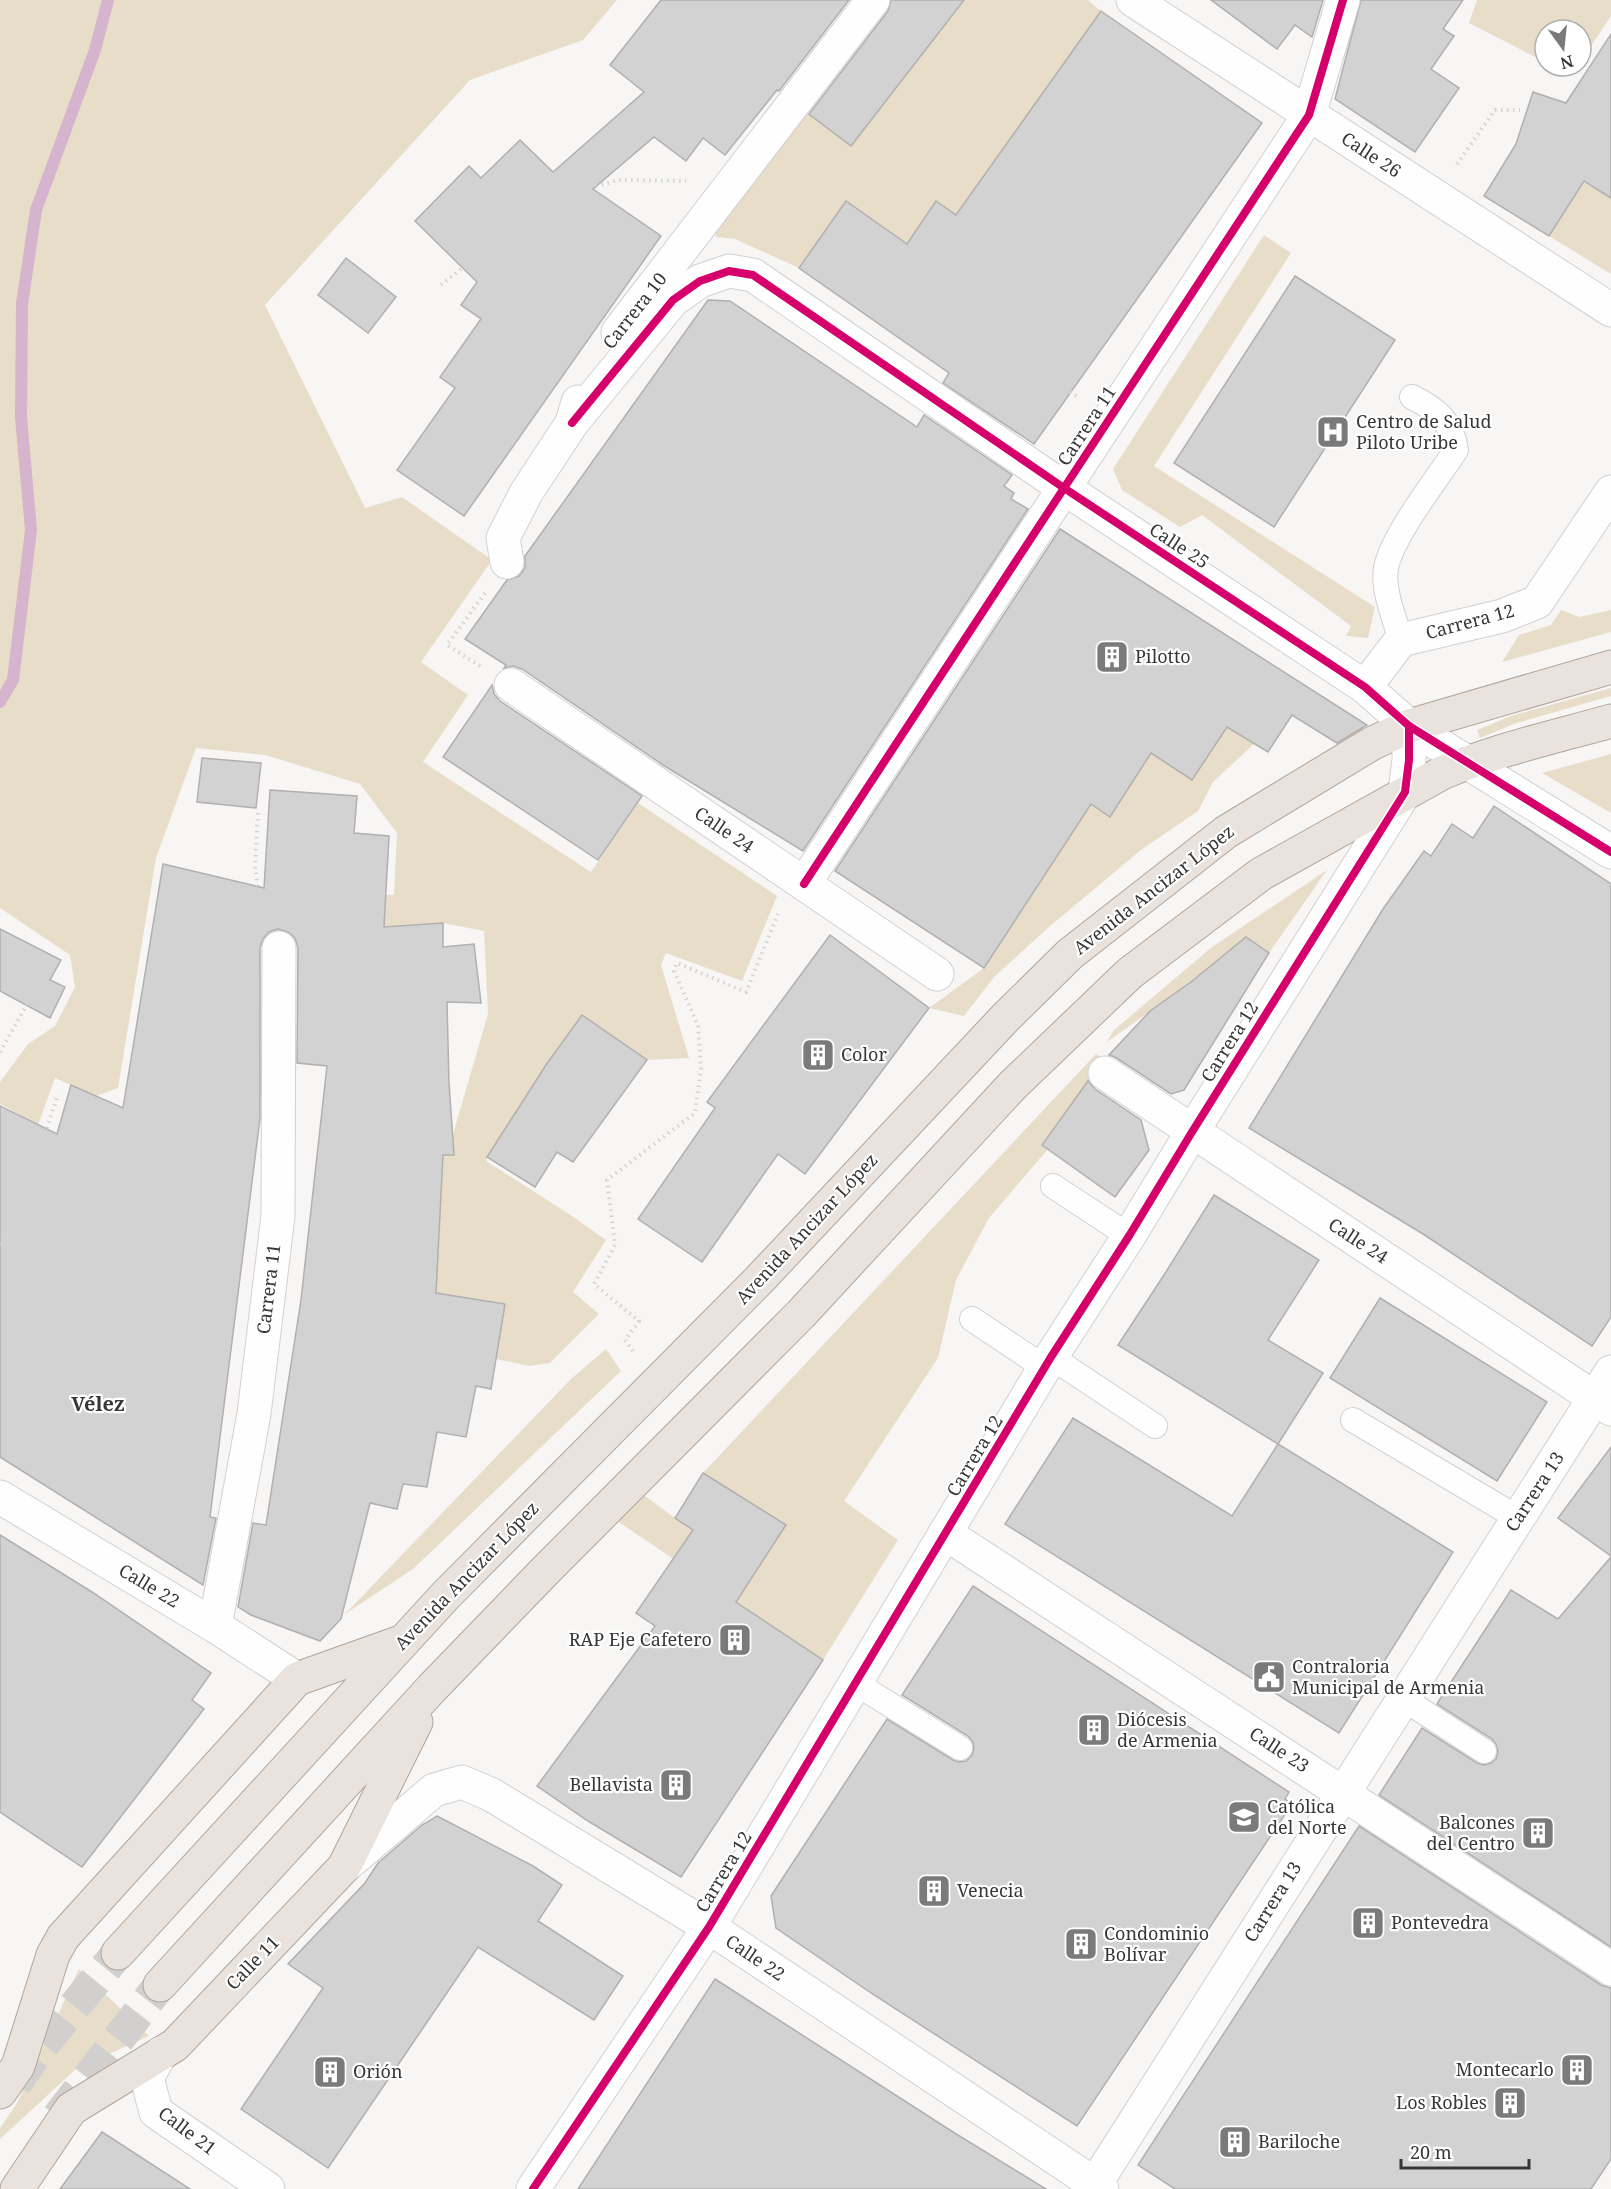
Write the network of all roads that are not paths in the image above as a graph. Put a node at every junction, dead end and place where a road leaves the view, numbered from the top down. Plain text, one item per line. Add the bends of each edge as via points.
1 (873, 0) edge
2 (1133, 0) edge
3 (1343, 0) edge
4 (1309, 115) junction
5 (1611, 310) edge
6 (1412, 397) dead end
7 (572, 423) junction
8 (1064, 488) junction
9 (1611, 492) edge
10 (507, 562) road end
11 (1401, 639) junction
12 (1611, 667) edge
13 (511, 685) dead end
14 (1365, 687) junction
15 (1611, 721) edge
16 (1409, 726) junction
17 (1467, 763) junction
18 (1405, 792) junction
19 (1611, 852) edge
20 (804, 884) junction
21 (279, 948) road end
22 (937, 974) dead end
23 (1105, 1073) dead end
24 (1192, 1132) junction
25 (1053, 1186) dead end
26 (1129, 1236) junction
27 (972, 1319) dead end
28 (1048, 1363) junction
29 (1605, 1393) edge
30 (1353, 1420) dead end
31 (1155, 1426) dead end
32 (0, 1497) edge
33 (1518, 1518) junction
34 (945, 1533) junction
35 (215, 1626) junction
36 (403, 1642) junction
37 (297, 1679) junction
38 (855, 1683) junction
39 (432, 1688) junction
40 (1402, 1698) junction
41 (960, 1748) dead end
42 (1484, 1751) dead end
43 (1343, 1792) junction
44 (344, 1867) junction
45 (709, 1927) junction
46 (117, 1953) tunnel mouth
47 (1611, 1968) edge
48 (160, 1985) tunnel mouth
49 (161, 2053) junction
50 (0, 2092) edge
51 (1096, 2187) edge
52 (17, 2189) edge
53 (268, 2189) edge
54 (532, 2189) edge

1 - 7 street, Carrera 10 via 589,371
2 - 4 street, Calle 26
3 - 4 street, Carrera 11
4 - 5 street, Calle 26
4 - 8 street, Carrera 11
6 - 11 lane via 1434,409 1454,433 1456,450 1399,536 1385,569 1389,603
7 - 8 street, Calle 25 via 673,300 700,281 729,271 753,275
7 - 10 street, Carrera 10 via 526,493 503,538
8 - 14 street, Calle 25
8 - 20 street, Carrera 11
9 - 11 street, Carrera 12 via 1537,602 1502,616
11 - 14 street, Carrera 12
12 - 16 main road, Avenida Ancizar López
13 - 20 street, Calle 24
14 - 16 street, Calle 25
15 - 17 main road
16 - 17 street, Calle 25
16 - 18 street, Carrera 12
16 - 36 main road, Avenida Ancizar López via 1371,744 1226,831 1070,954 759,1280
17 - 18 main road
17 - 19 street, Calle 25
18 - 24 street, Carrera 12
18 - 39 main road via 1261,874 1130,973 1013,1085 801,1314
20 - 22 street, Calle 24
21 - 35 street, Carrera 11 via 278,1216 254,1414
23 - 24 street, Calle 24
24 - 26 street, Carrera 12
24 - 29 street, Calle 24
25 - 26 lane
26 - 28 street, Carrera 12
27 - 28 lane
28 - 31 lane
28 - 34 street, Carrera 12
29 - 33 street, Carrera 13
30 - 33 lane
32 - 35 street, Calle 22
33 - 40 street, Carrera 13
34 - 38 street, Carrera 12
34 - 43 street, Calle 23
35 - 37 street, Calle 22
36 - 37 main road
36 - 46 main road, Avenida Ancizar López
37 - 50 main road via 63,1937 53,1955 18,2066
38 - 41 lane
38 - 45 street, Carrera 12
39 - 44 main road, Calle 11
39 - 48 main road
40 - 42 lane
40 - 43 street, Carrera 13
43 - 47 street, Calle 23
43 - 51 street, Carrera 13
44 - 45 street, Calle 22 via 434,1790 462,1782 492,1795
44 - 49 main road, Calle 11 via 175,2045
45 - 51 street, Calle 22
45 - 54 street, Carrera 12
49 - 52 main road, Calle 11 via 71,2109
49 - 53 street, Calle 21 via 147,2078 156,2112

